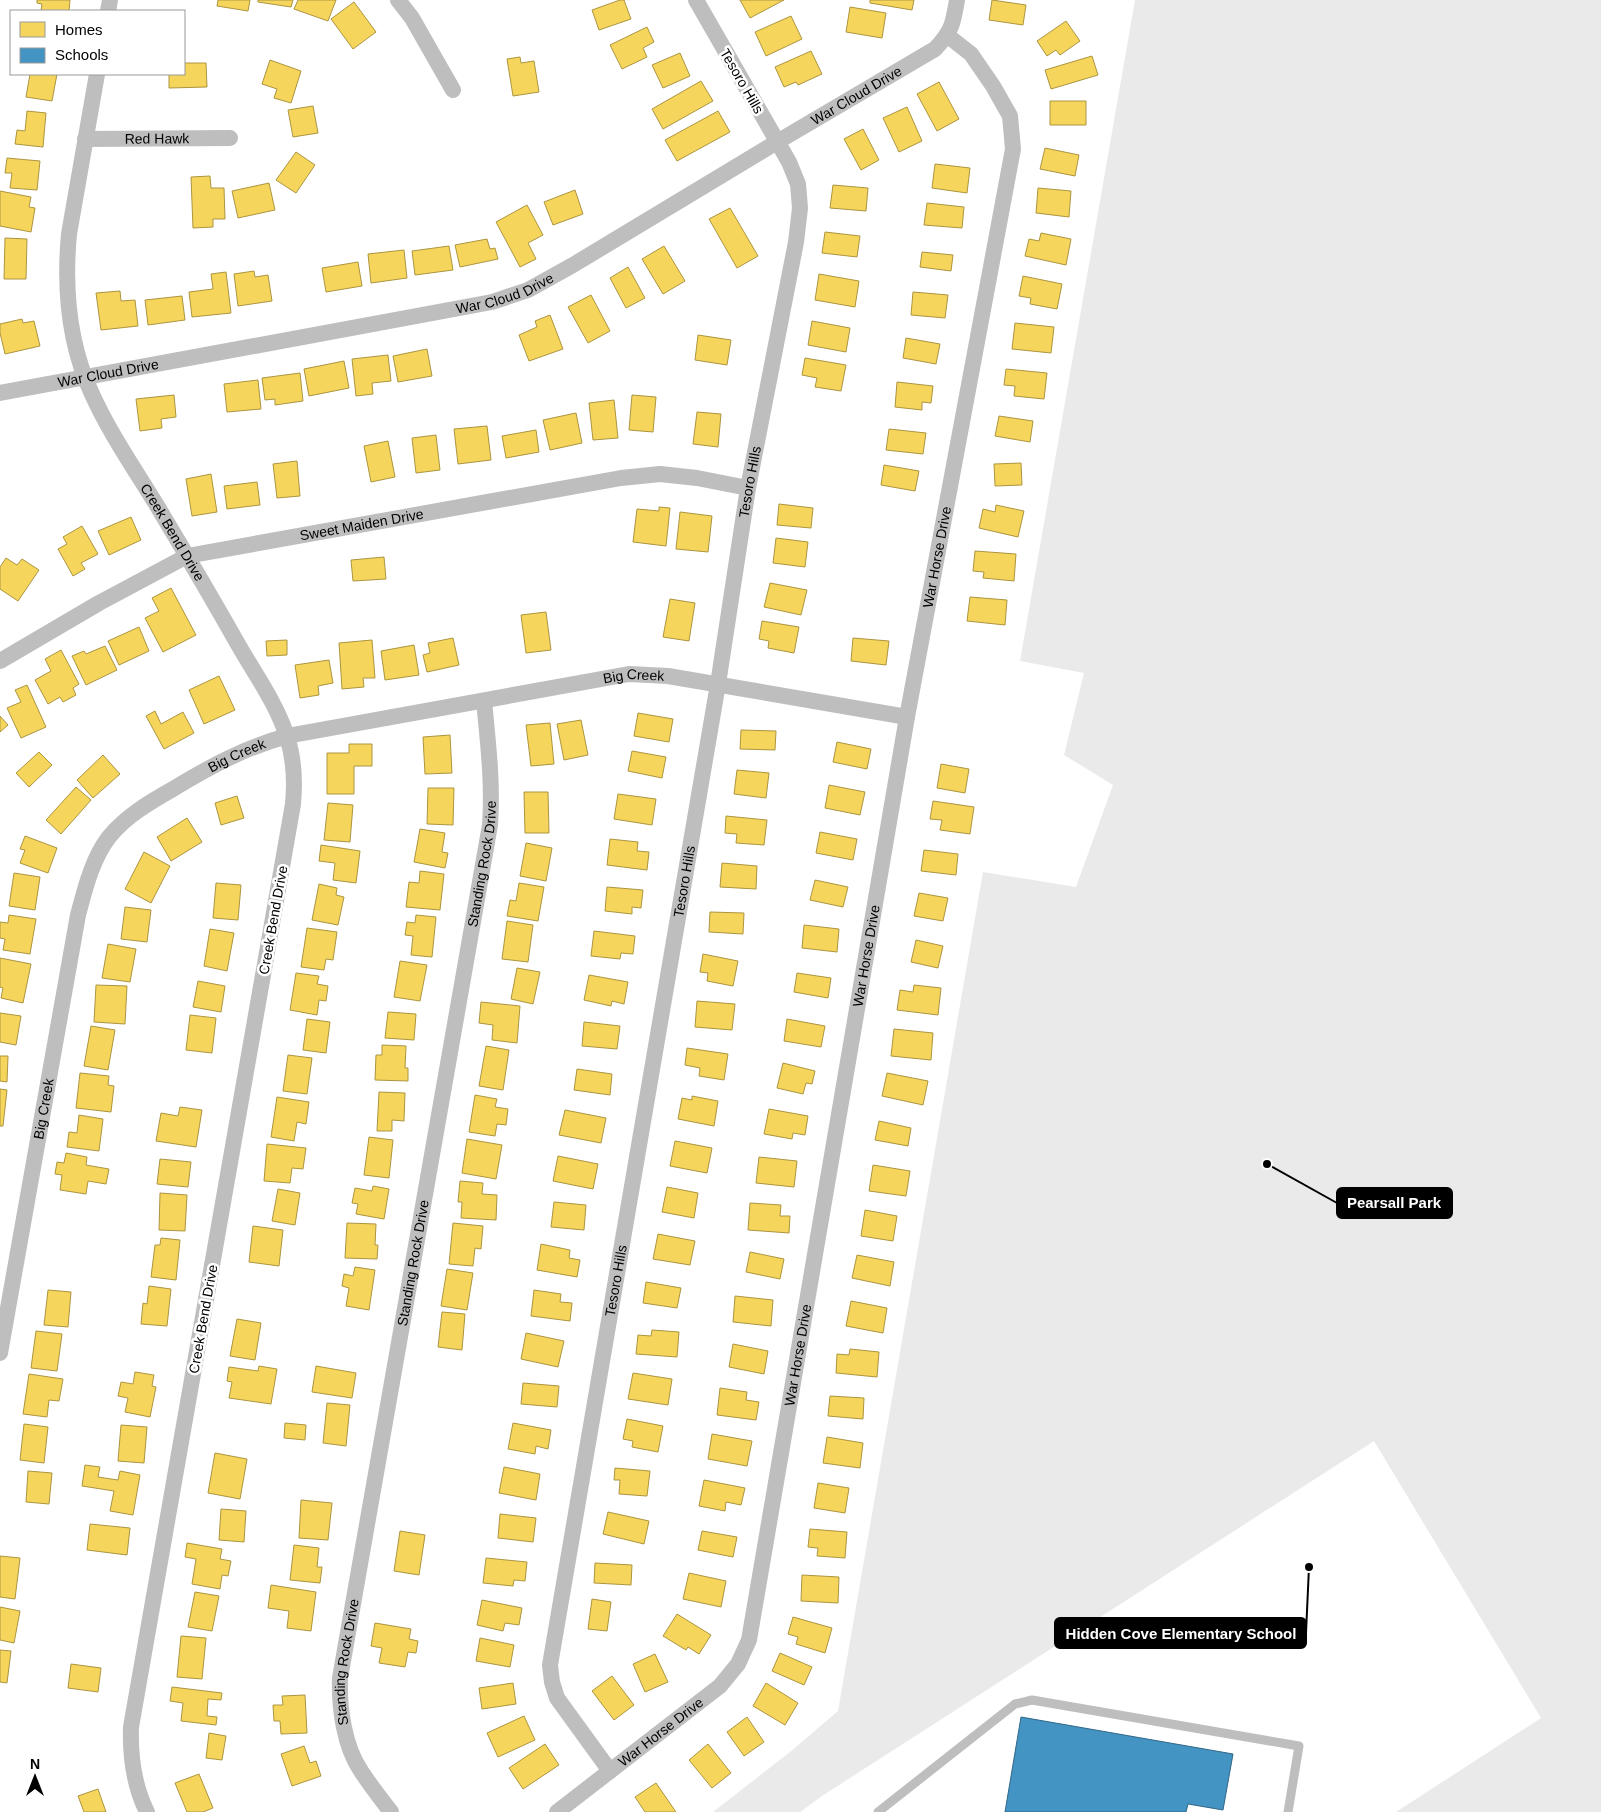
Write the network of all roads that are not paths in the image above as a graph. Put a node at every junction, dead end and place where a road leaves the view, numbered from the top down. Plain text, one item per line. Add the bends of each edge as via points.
1 (398, 0) edge
2 (696, 0) edge
3 (957, 0) edge
4 (948, 36) junction
5 (97, 75) edge
6 (453, 90) dead end
7 (230, 138) dead end
8 (85, 139) junction
9 (777, 142) junction
10 (85, 376) junction
11 (0, 393) edge
12 (748, 488) junction
13 (187, 556) junction
14 (3, 654) edge
15 (718, 684) junction
16 (484, 701) junction
17 (907, 717) junction
18 (287, 736) junction
19 (0, 1353) edge
20 (610, 1771) junction
21 (147, 1812) edge
22 (391, 1812) edge
23 (557, 1812) edge
24 (878, 1812) edge
25 (1288, 1812) edge

1 - 6 street via 412,18
2 - 9 street, Tesoro Hills
3 - 4 street
4 - 9 street, War Cloud Drive via 935,48
4 - 17 street, War Horse Drive via 971,54 993,86 1010,116 1013,149
5 - 8 street, Creek Bend Drive
7 - 8 street, Red Hawk
8 - 10 street, Creek Bend Drive via 67,258 70,314
9 - 10 street, War Cloud Drive via 528,290 492,302
9 - 12 street, Tesoro Hills via 798,184 800,208
10 - 11 street, War Cloud Drive
10 - 13 street, Creek Bend Drive via 109,426
12 - 13 street, Sweet Maiden Drive via 660,474 621,478
12 - 15 street, Tesoro Hills
13 - 14 street, Sweet Maiden Drive
13 - 18 street, Creek Bend Drive
15 - 16 street, Big Creek via 629,674
15 - 17 street, Big Creek
15 - 20 street, Tesoro Hills via 550,1665 557,1698
16 - 18 street, Big Creek
16 - 22 street, Standing Rock Drive via 491,764 490,824 340,1678 340,1709 353,1754 360,1770
17 - 20 street, War Horse Drive via 749,1640 738,1664 720,1686
18 - 19 street, Big Creek via 235,754 143,807 108,838 93,867 78,915
18 - 21 street, Creek Bend Drive via 293,769 293,804 131,1727 134,1774
20 - 23 street, War Horse Drive
24 - 25 lane via 1015,1704 1032,1700 1299,1746

